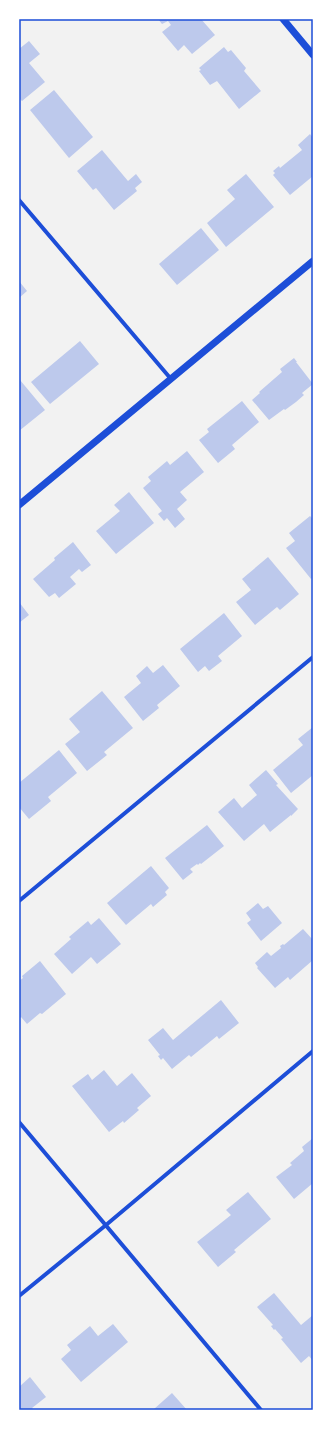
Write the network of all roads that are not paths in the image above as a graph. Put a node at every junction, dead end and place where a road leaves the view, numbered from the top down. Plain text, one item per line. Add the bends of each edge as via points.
1 (283, 19) edge
2 (313, 55) edge
3 (19, 200) edge
4 (313, 261) edge
5 (170, 379) junction
6 (19, 505) edge
7 (313, 657) edge
8 (19, 901) edge
9 (313, 1051) edge
10 (19, 1122) edge
11 (106, 1226) junction
12 (19, 1296) edge
13 (262, 1410) edge

1 - 2 street
3 - 5 street
4 - 5 street
5 - 6 street
7 - 8 street
9 - 11 street
10 - 11 street
11 - 12 street
11 - 13 street

